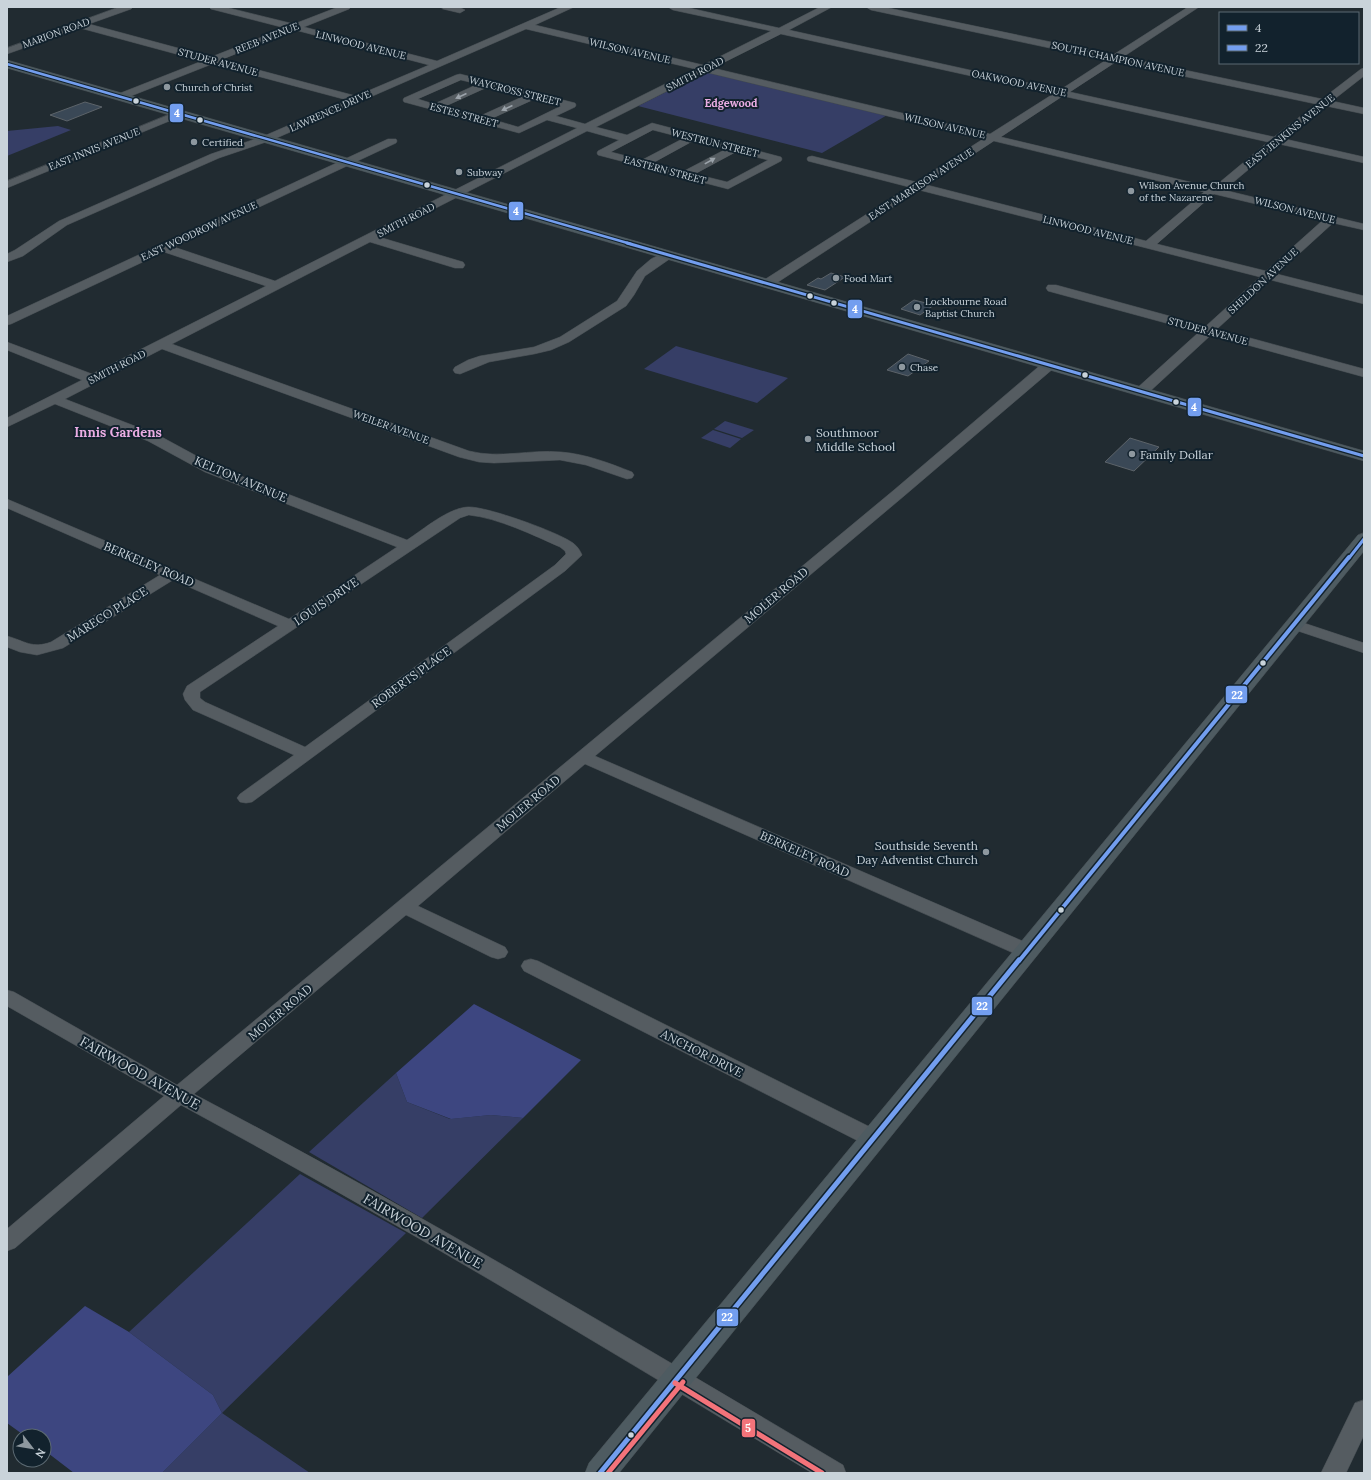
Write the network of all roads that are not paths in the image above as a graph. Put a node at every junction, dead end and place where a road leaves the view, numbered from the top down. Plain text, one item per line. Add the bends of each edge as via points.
1 (128, 7) edge
2 (214, 7) edge
3 (346, 7) edge
4 (446, 7) edge
5 (569, 7) edge
6 (673, 7) edge
7 (827, 7) edge
8 (871, 7) edge
9 (1194, 7) edge
10 (460, 10) dead end
11 (80, 25) junction
12 (526, 26) junction
13 (294, 28) junction
14 (780, 31) junction
15 (7, 51) edge
16 (1115, 58) junction
17 (211, 60) junction
18 (7, 64) edge
19 (438, 64) junction
20 (704, 69) junction
21 (1364, 71) edge
22 (487, 84) junction
23 (1061, 93) junction
24 (122, 96) junction
25 (533, 96) junction
26 (356, 100) junction
27 (408, 100) joint
28 (1325, 102) junction
29 (435, 107) junction
30 (1364, 111) edge
31 (180, 113) junction
32 (546, 117) junction
33 (481, 120) junction
34 (588, 128) junction
35 (693, 137) junction
36 (268, 138) junction
37 (993, 138) junction
38 (629, 139) junction
39 (392, 141) dead end
40 (1276, 141) junction
41 (735, 148) junction
42 (812, 159) dead end
43 (1364, 160) edge
44 (347, 162) junction
45 (643, 164) junction
46 (686, 175) junction
47 (7, 185) edge
48 (728, 186) joint
49 (918, 186) junction
50 (1214, 190) junction
51 (456, 194) junction
52 (1331, 219) junction
53 (1364, 227) edge
54 (370, 238) junction
55 (1148, 245) junction
56 (164, 248) junction
57 (667, 255) junction
58 (7, 258) edge
59 (459, 266) dead end
60 (1268, 276) junction
61 (768, 283) junction
62 (276, 286) junction
63 (1052, 288) dead end
64 (1364, 300) edge
65 (7, 322) edge
66 (1208, 331) junction
67 (161, 344) junction
68 (7, 346) edge
69 (1049, 365) junction
70 (460, 370) dead end
71 (1364, 373) edge
72 (92, 379) junction
73 (1141, 392) junction
74 (54, 399) junction
75 (7, 423) edge
76 (1364, 456) edge
77 (627, 475) dead end
78 (11, 508) edge
79 (1362, 544) edge
80 (408, 546) junction
81 (574, 554) joint
82 (172, 574) junction
83 (290, 625) junction
84 (1295, 625) junction
85 (7, 641) edge
86 (1364, 648) edge
87 (306, 754) junction
88 (583, 757) junction
89 (246, 798) dead end
90 (405, 907) junction
91 (1027, 951) junction
92 (498, 952) dead end
93 (531, 966) dead end
94 (7, 998) edge
95 (179, 1095) junction
96 (874, 1139) junction
97 (7, 1242) edge
98 (678, 1378) junction
99 (1364, 1410) edge
100 (600, 1473) edge
101 (834, 1473) edge
102 (1333, 1473) edge

1 - 11 street, MARION ROAD
2 - 13 street, LINWOOD AVENUE
3 - 13 street, REEB AVENUE
4 - 10 street
5 - 12 street, LAWRENCE DRIVE
6 - 14 street, OAKWOOD AVENUE
7 - 14 street, SMITH ROAD
8 - 16 street, SOUTH CHAMPION AVENUE
9 - 16 street, EAST MARKISON AVENUE
11 - 15 street, MARION ROAD
11 - 17 street, STUDER AVENUE
12 - 19 street, LAWRENCE DRIVE
12 - 20 street, WILSON AVENUE
13 - 17 street, REEB AVENUE
13 - 19 street, LINWOOD AVENUE
14 - 20 street, SMITH ROAD
14 - 23 street, OAKWOOD AVENUE
16 - 23 street, EAST MARKISON AVENUE
16 - 28 street, SOUTH CHAMPION AVENUE
17 - 24 street, REEB AVENUE
17 - 26 street, STUDER AVENUE
18 - 24 main road
19 - 26 street, LAWRENCE DRIVE
20 - 34 street, SMITH ROAD
20 - 37 street, WILSON AVENUE
21 - 28 street, EAST JENKINS AVENUE
22 - 25 street, WAYCROSS STREET
22 - 27 street, WAYCROSS STREET via 460,77
22 -> 29 street
23 - 37 street, EAST MARKISON AVENUE
23 - 40 street, OAKWOOD AVENUE
24 - 31 main road
25 - 32 street, WAYCROSS STREET via 571,105
25 -> 33 street
26 - 36 street, LAWRENCE DRIVE
27 - 29 street, ESTES STREET
28 - 30 street, SOUTH CHAMPION AVENUE
28 - 40 street, EAST JENKINS AVENUE
29 - 33 street, ESTES STREET
31 - 36 main road
31 - 47 street, EAST INNIS AVENUE
32 - 33 street, ESTES STREET via 519,130
32 - 34 street
34 - 38 street
34 - 51 street, SMITH ROAD
35 - 38 street, WESTRUN STREET via 652,126
35 - 41 street, WESTRUN STREET
35 - 45 street
36 - 44 main road
36 - 58 street, LAWRENCE DRIVE via 216,156 63,223 19,253
37 - 49 street, EAST MARKISON AVENUE
37 - 50 street, WILSON AVENUE
38 - 45 street, EASTERN STREET via 602,153
39 - 44 street, EAST WOODROW AVENUE
40 - 43 street, OAKWOOD AVENUE
40 - 50 street, EAST JENKINS AVENUE
46 -> 41 street
41 - 48 street, WESTRUN STREET via 777,158
42 - 49 street, LINWOOD AVENUE
44 - 51 main road
44 - 56 street, EAST WOODROW AVENUE
45 - 46 street, EASTERN STREET
46 - 48 street, EASTERN STREET
49 - 55 street, LINWOOD AVENUE
49 - 61 street, EAST MARKISON AVENUE
50 - 52 street, WILSON AVENUE
50 - 55 street, EAST JENKINS AVENUE
51 - 54 street, SMITH ROAD
51 - 57 main road
52 - 53 street, WILSON AVENUE
52 - 60 street, SHELDON AVENUE
54 - 59 street
54 - 62 street, SMITH ROAD
55 - 60 street, LINWOOD AVENUE
56 - 62 street
56 - 65 street, EAST WOODROW AVENUE
57 - 61 main road
57 - 70 street via 639,277 618,306 560,342 538,350 484,358
60 - 64 street, LINWOOD AVENUE
60 - 66 street, SHELDON AVENUE
61 - 69 main road
62 - 67 street, SMITH ROAD
63 - 66 street, STUDER AVENUE
66 - 71 street, STUDER AVENUE
66 - 73 street, SHELDON AVENUE
67 - 72 street, SMITH ROAD
67 - 77 street, WEILER AVENUE via 464,454 494,459 545,456 576,458
68 - 72 street
69 - 73 main road
69 - 88 street, MOLER ROAD via 899,494
72 - 74 street, SMITH ROAD
73 - 76 main road
74 - 75 street, SMITH ROAD
74 - 80 street, KELTON AVENUE via 153,438 210,468
78 - 82 street, BERKELEY ROAD
79 - 84 main road
80 - 81 street, LOUIS DRIVE via 455,515 467,511 479,512 560,542 570,547
80 - 83 street, LOUIS DRIVE
81 - 87 street, ROBERTS PLACE via 560,568
82 - 83 street, BERKELEY ROAD
82 - 85 street, MARECO PLACE via 57,645 32,651
83 - 87 street, LOUIS DRIVE via 193,689 191,696 199,706
84 - 86 street
84 - 91 main road
87 - 89 street, ROBERTS PLACE
88 - 90 street, MOLER ROAD
88 - 91 street, BERKELEY ROAD
90 - 92 street
90 - 95 street, MOLER ROAD
91 - 96 main road
93 - 96 street, ANCHOR DRIVE
94 - 95 street, FAIRWOOD AVENUE
95 - 97 street, MOLER ROAD
95 - 98 street, FAIRWOOD AVENUE via 298,1159
96 - 98 main road
98 - 100 main road
98 - 101 street, FAIRWOOD AVENUE
99 - 102 street

